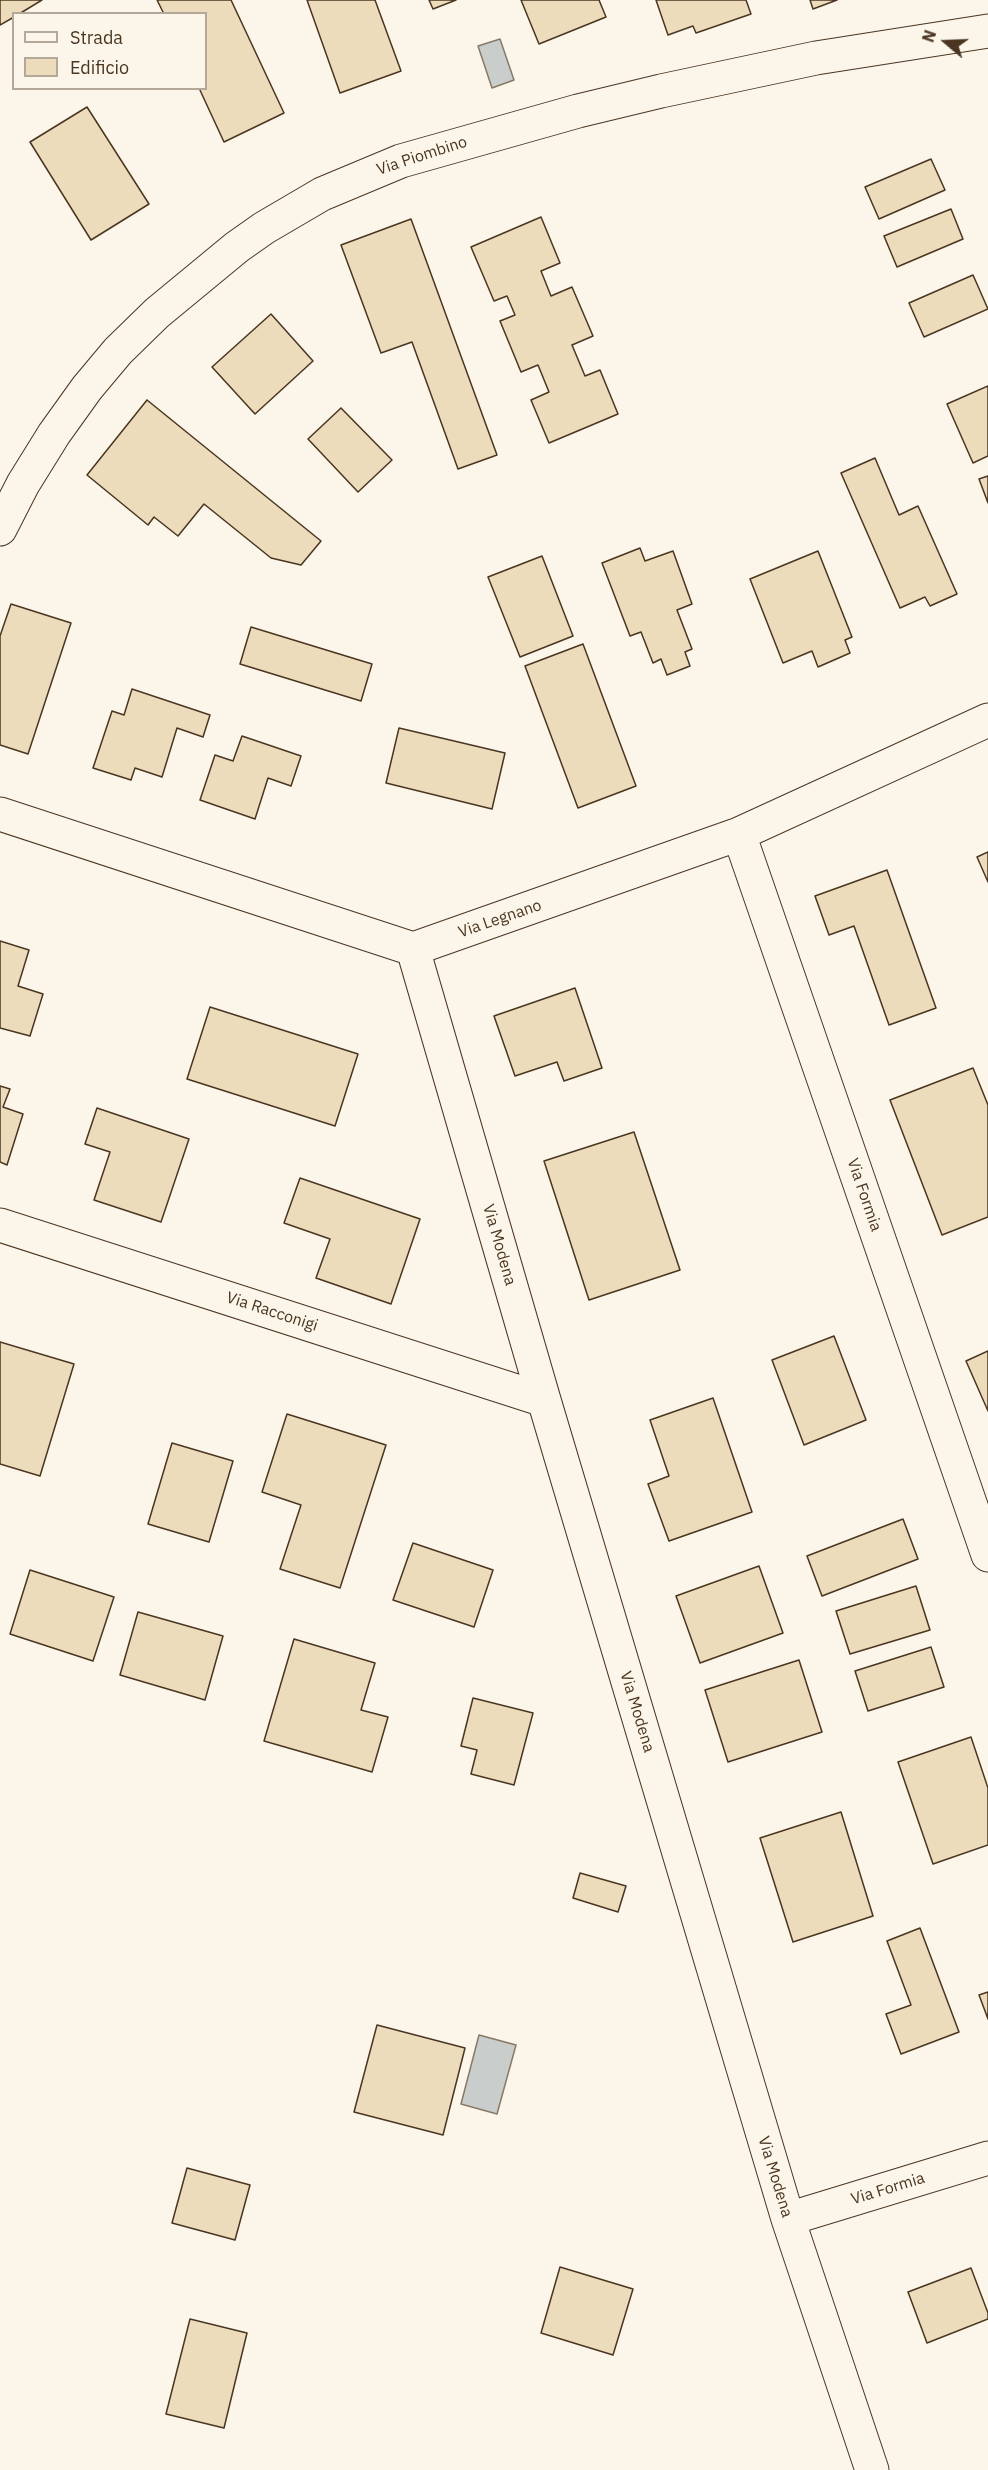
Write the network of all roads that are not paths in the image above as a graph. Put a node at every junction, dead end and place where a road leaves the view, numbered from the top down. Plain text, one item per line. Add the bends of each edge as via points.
1 (988, 31) edge
2 (0, 530) edge
3 (988, 720) edge
4 (0, 814) edge
5 (739, 834) junction
6 (413, 949) junction
7 (0, 1225) edge
8 (544, 1400) junction
9 (988, 1555) edge
10 (988, 2158) edge
11 (788, 2219) junction
12 (872, 2470) edge

1 - 2 street, Via Piombino via 784,65 578,111 418,155 322,194 237,247 118,351 54,434
3 - 5 street, Via Legnano
4 - 6 street
5 - 6 street, Via Legnano
5 - 9 street, Via Formia
6 - 8 street, Via Modena
7 - 8 street, Via Racconigi
8 - 11 street, Via Modena
10 - 11 street, Via Formia
11 - 12 street, Via Modena

